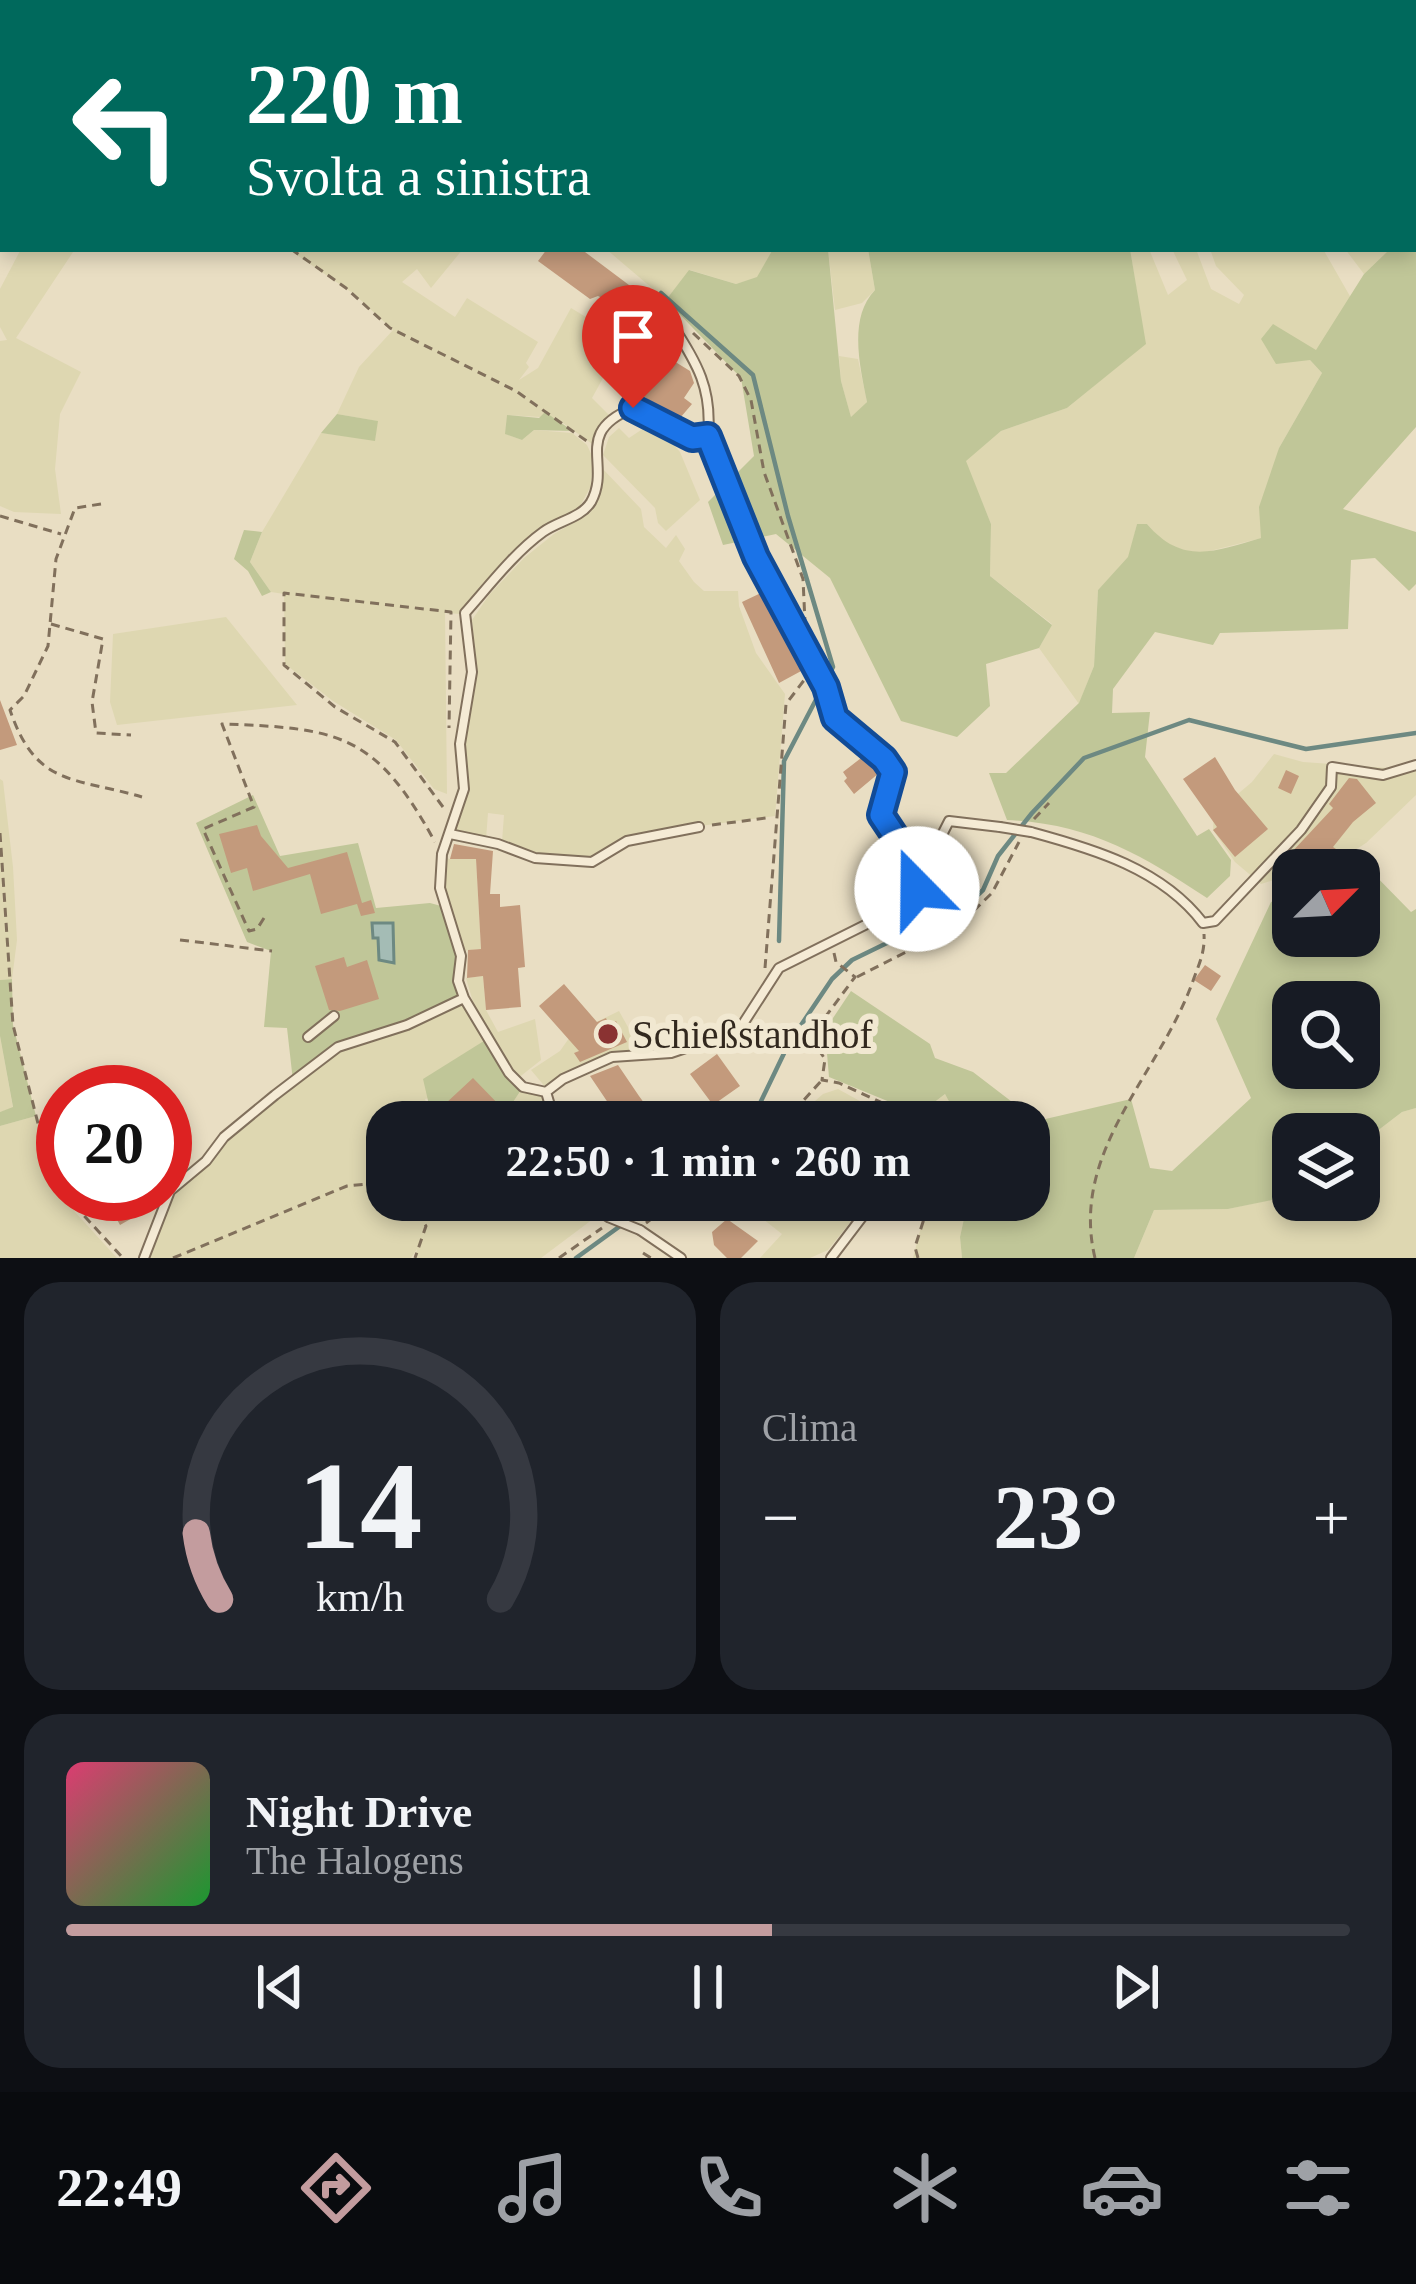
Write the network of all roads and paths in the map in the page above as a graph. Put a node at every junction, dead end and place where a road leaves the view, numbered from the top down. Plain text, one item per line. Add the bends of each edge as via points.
1 (295, 252) edge
2 (664, 313) joint
3 (708, 436) junction
4 (595, 446) junction
5 (101, 503) dead end
6 (0, 516) edge
7 (63, 535) junction
8 (49, 623) junction
9 (807, 654) junction
10 (813, 668) junction
11 (449, 727) dead end
12 (130, 735) dead end
13 (1416, 765) edge
14 (142, 797) dead end
15 (451, 804) dead end
16 (766, 818) dead end
17 (699, 827) joint
18 (1030, 832) junction
19 (0, 833) edge
20 (450, 834) junction
21 (442, 854) junction
22 (921, 875) junction
23 (264, 918) dead end
24 (1203, 923) junction
25 (180, 940) dead end
26 (272, 951) dead end
27 (836, 962) dead end
28 (855, 977) junction
29 (767, 986) junction
30 (464, 998) junction
31 (334, 1016) dead end
32 (308, 1037) dead end
33 (822, 1080) junction
34 (546, 1092) junction
35 (549, 1101) edge
36 (803, 1101) edge
37 (875, 1101) edge
38 (36, 1114) edge
39 (366, 1184) edge
40 (88, 1221) edge
41 (423, 1221) edge
42 (648, 1221) edge
43 (859, 1221) edge
44 (923, 1221) edge
45 (606, 1222) joint
46 (644, 1232) junction
47 (643, 1253) dead end
48 (123, 1258) edge
49 (144, 1258) edge
50 (173, 1258) edge
51 (415, 1258) edge
52 (559, 1258) edge
53 (651, 1258) edge
54 (681, 1258) edge
55 (831, 1258) edge
56 (918, 1258) edge
57 (1094, 1258) edge

1 - 4 path via 390,328 516,391
2 - 3 lane via 703,376
2 - 9 path via 739,376 752,400 764,472 803,579
3 - 4 lane via 692,438 633,408 611,417
3 - 9 lane via 756,557
4 - 20 lane via 590,503 544,531 465,614 472,672 460,744 462,803
5 - 7 path via 75,508
6 - 7 path
7 - 8 path
8 - 12 path via 103,639 92,702 96,733
8 - 14 path via 36,674 10,710 28,753 63,778
9 - 10 lane
10 - 22 lane via 835,718 893,772 881,815
10 - 29 path via 786,704
11 - 15 path via 451,612 284,593 284,665 395,742 448,813
13 - 24 lane via 1382,775 1332,767 1331,787 1301,830 1223,915
16 - 17 path
17 - 20 lane via 627,841 592,862 535,858
18 - 22 lane, bridge via 950,821
18 - 24 lane via 1149,876 1182,895
18 - 28 path via 1049,803 992,893 959,925
19 - 38 path via 14,1024
20 - 21 lane
21 - 23 path via 370,752 299,727 222,724 254,807 203,829 249,931
21 - 30 lane via 440,888 461,956
22 - 29 lane via 907,904 779,968
24 - 57 path via 1205,950 1186,1003 1104,1144 1087,1226
25 - 26 path
27 - 28 path
28 - 33 path via 817,1028
29 - 34 lane via 727,1036 671,1053 612,1058
30 - 34 lane via 509,1073 523,1087
30 - 49 lane via 338,1047 275,1095 170,1191
31 - 32 lane
33 - 36 path
33 - 37 path
34 - 35 lane
39 - 50 path
40 - 48 path
41 - 51 path
42 - 46 path
43 - 55 lane
44 - 56 path
45 - 46 lane, bridge
45 - 52 path
46 - 54 lane
47 - 53 path

